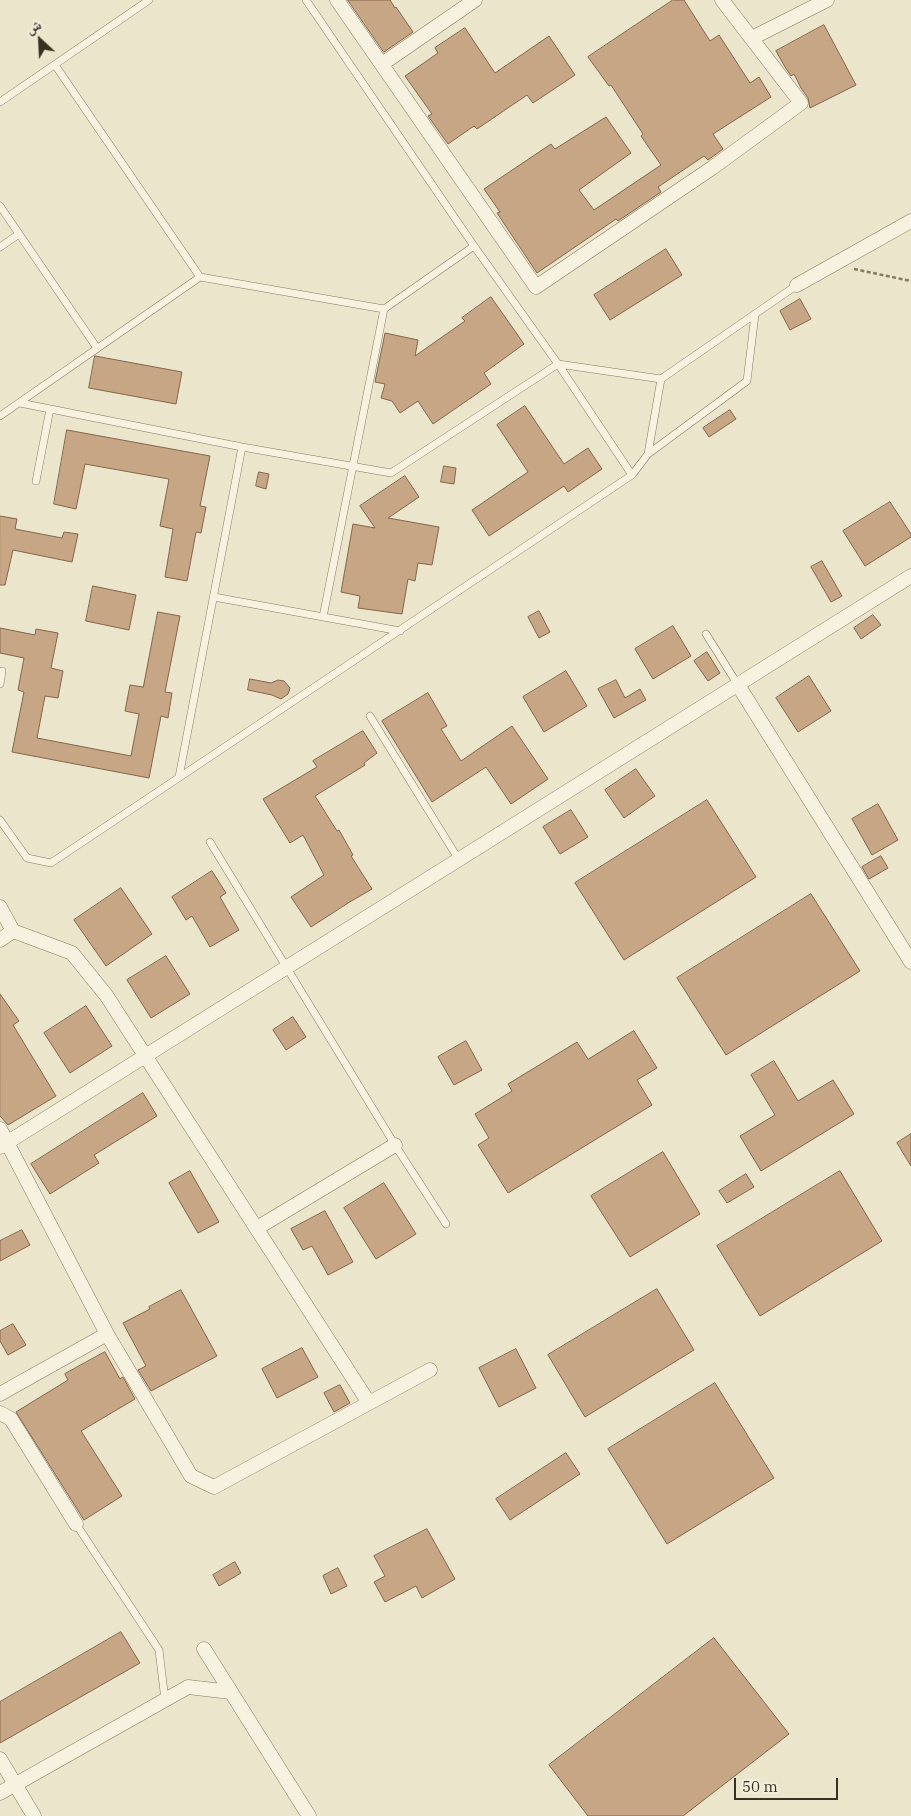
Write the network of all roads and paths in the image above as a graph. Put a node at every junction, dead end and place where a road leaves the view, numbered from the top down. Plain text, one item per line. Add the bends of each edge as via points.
1 (149, 0) edge
2 (306, 0) edge
3 (336, 0) edge
4 (475, 0) edge
5 (722, 0) edge
6 (827, 0) edge
7 (752, 38) junction
8 (382, 64) junction
9 (55, 65) junction
10 (0, 102) edge
11 (0, 206) edge
12 (911, 221) edge
13 (19, 234) junction
14 (474, 246) junction
15 (0, 247) edge
16 (834, 264) junction
17 (200, 276) junction
18 (911, 281) edge
19 (797, 285) joint
20 (384, 309) junction
21 (755, 314) junction
22 (97, 348) junction
23 (558, 364) junction
24 (661, 379) junction
25 (20, 403) junction
26 (50, 409) junction
27 (0, 416) edge
28 (242, 446) junction
29 (648, 454) junction
30 (353, 466) junction
31 (632, 475) junction
32 (36, 481) dead end
33 (911, 576) edge
34 (214, 597) junction
35 (322, 617) junction
36 (400, 631) junction
37 (706, 634) dead end
38 (2, 672) dead end
39 (0, 684) edge
40 (738, 685) junction
41 (370, 716) dead end
42 (179, 777) junction
43 (0, 820) edge
44 (210, 842) dead end
45 (459, 860) junction
46 (0, 907) edge
47 (14, 930) junction
48 (0, 940) edge
49 (911, 962) edge
50 (287, 967) junction
51 (145, 1056) junction
52 (0, 1129) edge
53 (4, 1144) edge
54 (395, 1145) junction
55 (446, 1224) dead end
56 (257, 1228) junction
57 (107, 1334) junction
58 (430, 1370) dead end
59 (0, 1394) edge
60 (369, 1403) junction
61 (0, 1413) edge
62 (76, 1524) joint
63 (204, 1649) dead end
64 (231, 1692) junction
65 (165, 1700) junction
66 (0, 1759) edge
67 (15, 1784) junction
68 (0, 1793) edge
69 (34, 1816) edge
70 (309, 1816) edge

1 - 9 lane
2 - 14 lane
3 - 8 street
4 - 8 street
5 - 7 street
6 - 7 street
7 - 8 street via 801,104 536,287
9 - 10 lane
9 - 17 lane
11 - 13 lane
12 - 16 street
13 - 15 lane
13 - 22 lane
14 - 20 lane
14 - 23 lane
16 - 18 path
16 - 19 street
17 - 20 lane
17 - 22 lane
19 - 21 lane
20 - 30 lane
21 - 24 lane
21 - 29 lane via 747,381
22 - 25 lane
23 - 24 lane
23 - 30 lane via 391,473
23 - 31 lane
24 - 29 lane
25 - 26 lane
25 - 27 lane
26 - 28 lane
26 - 32 lane
28 - 30 lane
28 - 34 lane
29 - 31 lane
30 - 35 lane
31 - 36 lane
33 - 40 street
34 - 35 lane
34 - 42 lane
35 - 36 lane
36 - 42 lane
37 - 40 lane
38 - 39 lane
40 - 45 street
40 - 49 street
41 - 45 lane
42 - 43 lane via 51,863 27,858
44 - 50 lane
45 - 50 street
46 - 47 street
47 - 48 street
47 - 51 street via 72,953 106,996
50 - 51 street
50 - 54 lane
51 - 53 street
51 - 56 street
52 - 53 street
53 - 57 street
54 - 55 lane
54 - 56 street
56 - 60 street
57 - 59 street
57 - 60 street via 191,1476 214,1487
58 - 60 street
61 - 62 street via 11,1419
62 - 65 lane via 159,1650
63 - 64 street
64 - 65 street via 188,1687
64 - 70 street
65 - 67 street
66 - 67 street
67 - 68 street
67 - 69 street

